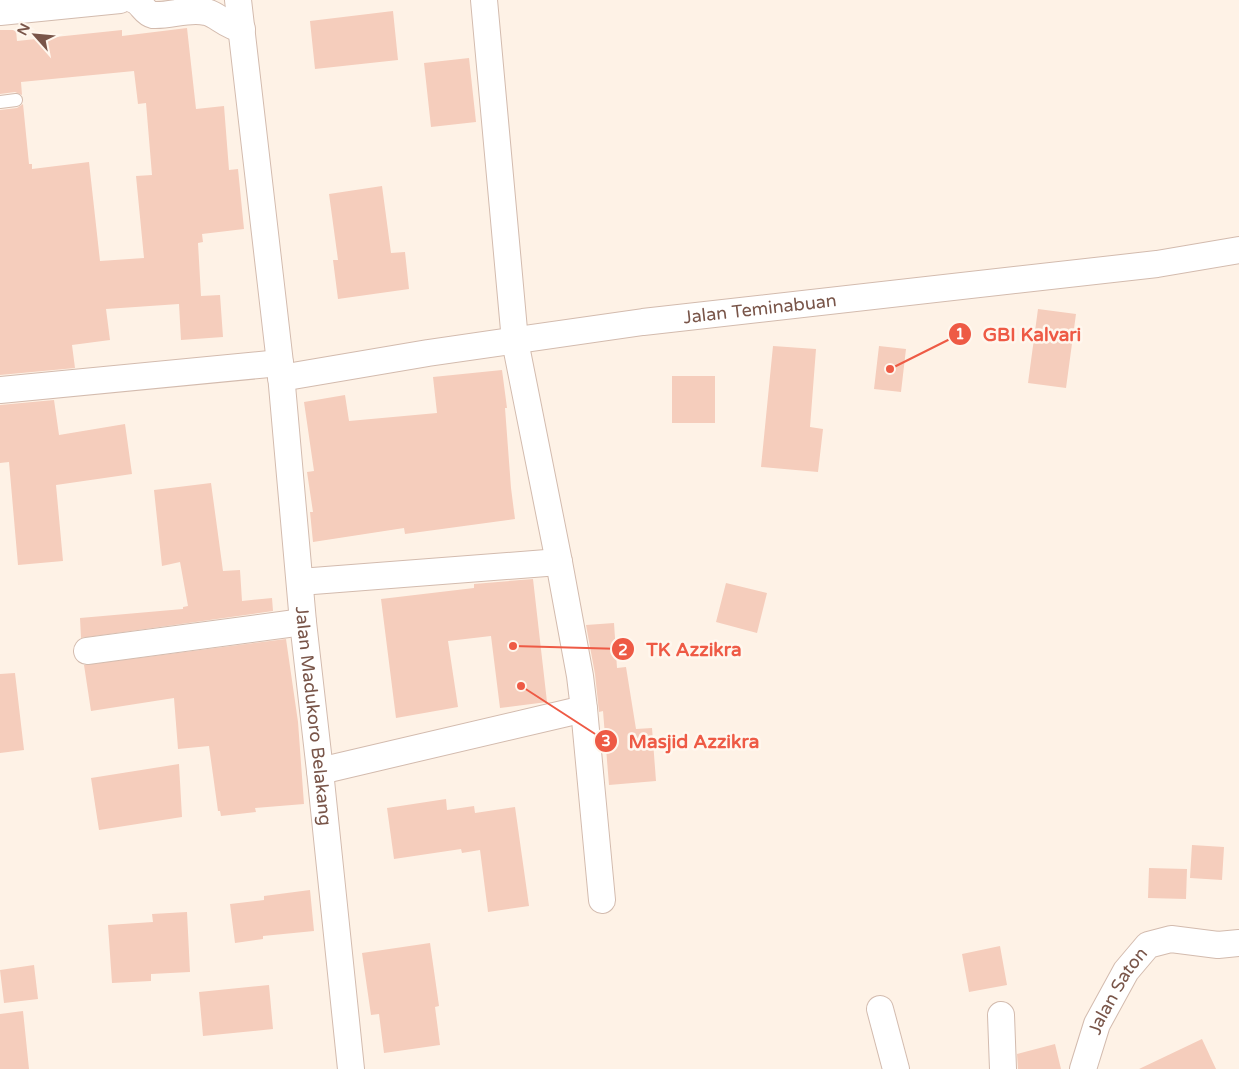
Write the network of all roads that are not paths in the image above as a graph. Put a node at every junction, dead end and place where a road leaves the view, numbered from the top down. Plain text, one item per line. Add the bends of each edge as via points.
1 (120, 0) edge
2 (134, 0) edge
3 (238, 0) edge
4 (484, 0) edge
5 (0, 12) edge
6 (242, 29) junction
7 (16, 100) dead end
8 (0, 102) edge
9 (1239, 250) edge
10 (515, 341) junction
11 (281, 371) junction
12 (0, 390) edge
13 (559, 562) junction
14 (300, 582) junction
15 (303, 622) junction
16 (87, 651) dead end
17 (584, 709) junction
18 (320, 770) junction
19 (602, 900) dead end
20 (1239, 943) edge
21 (880, 1009) dead end
22 (1001, 1015) dead end
23 (351, 1069) edge
24 (896, 1069) edge
25 (1003, 1069) edge
26 (1083, 1069) edge

1 - 5 street
2 - 6 street via 149,14 207,12 228,25
3 - 6 street, Jalan Madukoro Belakang
4 - 10 street
6 - 11 street, Jalan Madukoro Belakang
7 - 8 lane
9 - 10 street, Jalan Teminabuan via 1158,264 643,322
10 - 11 street, Jalan Teminabuan
10 - 13 street
11 - 12 street, Jalan Teminabuan
11 - 14 street, Jalan Madukoro Belakang
13 - 14 street
13 - 17 street
14 - 15 street, Jalan Madukoro Belakang
15 - 16 street
15 - 18 street, Jalan Madukoro Belakang
17 - 18 street
17 - 19 street
18 - 23 street, Jalan Madukoro Belakang
20 - 26 street, Jalan Saton via 1218,945 1171,939 1148,946 1126,971 1097,1024
21 - 24 street
22 - 25 street

